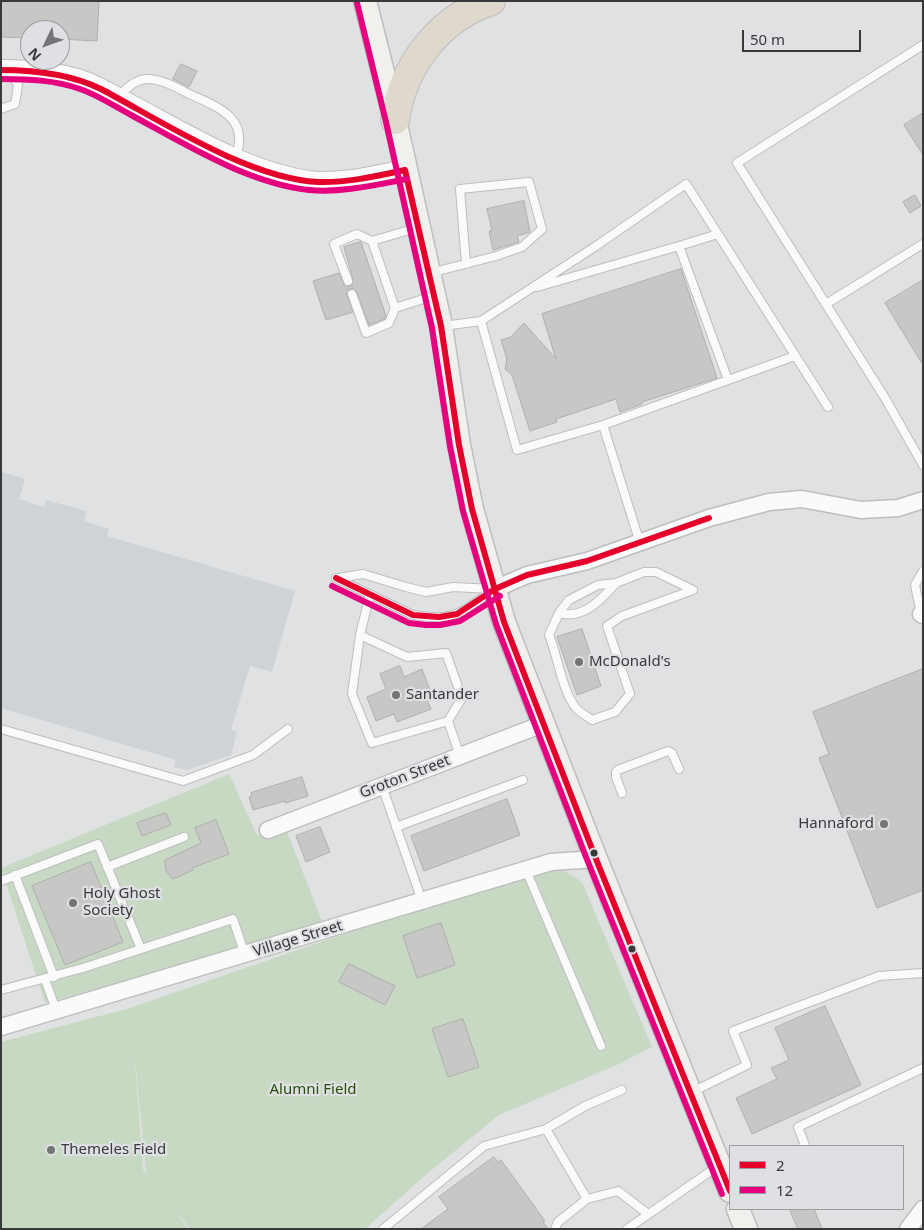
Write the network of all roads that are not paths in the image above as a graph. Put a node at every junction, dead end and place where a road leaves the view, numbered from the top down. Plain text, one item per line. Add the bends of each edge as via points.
1 (365, 1) edge
2 (491, 1) edge
3 (923, 46) edge
4 (4, 72) edge
5 (116, 98) junction
6 (1, 109) edge
7 (395, 120) junction
8 (235, 158) junction
9 (405, 170) junction
10 (418, 227) junction
11 (718, 234) junction
12 (372, 241) junction
13 (923, 244) edge
14 (680, 246) junction
15 (466, 264) junction
16 (428, 274) junction
17 (348, 281) dead end
18 (530, 289) junction
19 (352, 294) dead end
20 (434, 296) junction
21 (826, 304) junction
22 (395, 308) junction
23 (481, 321) junction
24 (441, 326) junction
25 (795, 356) junction
26 (728, 380) junction
27 (828, 407) dead end
28 (603, 425) junction
29 (923, 465) edge
30 (923, 500) edge
31 (640, 543) junction
32 (923, 571) edge
33 (616, 583) junction
34 (495, 589) junction
35 (370, 594) junction
36 (559, 613) junction
37 (922, 615) edge
38 (360, 635) junction
39 (448, 721) junction
40 (543, 724) junction
41 (1, 729) edge
42 (288, 729) dead end
43 (460, 756) junction
44 (679, 769) dead end
45 (523, 780) dead end
46 (382, 786) junction
47 (622, 793) dead end
48 (396, 827) junction
49 (268, 830) dead end
50 (184, 837) dead end
51 (596, 860) junction
52 (107, 867) junction
53 (526, 870) junction
54 (15, 875) junction
55 (1, 881) edge
56 (422, 902) junction
57 (141, 950) junction
58 (244, 955) junction
59 (923, 973) edge
60 (49, 978) junction
61 (1, 990) edge
62 (56, 1010) junction
63 (1, 1027) edge
64 (601, 1046) dead end
65 (923, 1068) edge
66 (622, 1090) dead end
67 (690, 1093) junction
68 (546, 1129) junction
69 (805, 1145) edge
70 (727, 1180) edge
71 (586, 1199) junction
72 (923, 1209) edge
73 (738, 1210) edge
74 (648, 1214) junction
75 (632, 1227) edge
76 (909, 1228) edge
77 (383, 1229) edge
78 (555, 1229) edge
79 (746, 1229) edge

1 - 7 main road
2 - 7 highway via 455,19 429,43 402,88
3 - 21 lane via 737,164
4 - 5 street via 45,72 65,76
4 - 6 lane via 18,85 15,104
5 - 8 street
5 - 8 lane via 133,83 146,79 162,81 216,106 231,117 238,130 240,145
7 - 9 main road
8 - 9 street via 307,180 329,182
9 - 10 main road
10 - 12 lane
10 - 16 main road
11 - 14 lane
11 - 18 lane via 686,184
11 - 25 lane
12 - 17 lane via 357,234 334,244
12 - 22 lane
13 - 21 lane
14 - 18 lane
14 - 26 lane
15 - 15 lane via 522,247 542,229 529,182 460,189
15 - 16 lane
16 - 20 main road
18 - 23 lane
19 - 22 lane via 366,333 389,323
20 - 22 lane
20 - 24 main road
21 - 29 lane
23 - 24 lane
23 - 28 lane via 517,450
24 - 34 main road via 472,509
25 - 26 lane
25 - 27 lane
26 - 28 lane
28 - 31 lane
30 - 31 street via 898,508 861,510 802,499 769,502 709,518
31 - 34 street via 588,561 527,575
32 - 37 lane via 915,585
33 - 36 lane via 598,585 569,600
33 - 36 lane via 592,607 567,615
33 - 36 lane via 644,572 656,572 692,590 622,616 607,626 630,694 615,712 592,720 577,710 567,694 549,635
34 - 35 lane via 457,614 439,617 413,615
34 - 35 lane via 452,586 426,592 364,574 336,578
34 - 40 main road via 504,622
35 - 38 lane
38 - 39 lane via 407,656 446,653 462,698
38 - 39 lane via 352,694 372,743
39 - 43 lane
40 - 43 street, Groton Street
40 - 51 main road
41 - 42 lane via 183,781 253,755
43 - 46 street, Groton Street
44 - 47 lane via 668,751 618,770 616,777
45 - 48 lane
46 - 48 lane
46 - 49 street, Groton Street
48 - 56 lane
50 - 52 lane
51 - 53 street, Village Street via 551,862
51 - 67 main road
52 - 54 lane via 98,844
52 - 57 lane
53 - 56 street, Village Street
53 - 64 lane
54 - 55 lane
54 - 60 lane
56 - 58 street, Village Street
57 - 58 lane via 233,919
57 - 60 lane
58 - 62 street, Village Street
59 - 67 lane via 879,976 733,1031 747,1064
60 - 61 lane
60 - 62 lane
62 - 63 street, Village Street
65 - 69 lane via 798,1128
66 - 68 lane
67 - 70 main road
68 - 71 lane
68 - 77 lane via 484,1146
70 - 74 lane
71 - 74 lane via 618,1191
71 - 78 lane via 558,1222
72 - 76 street
73 - 79 main road
74 - 75 lane

